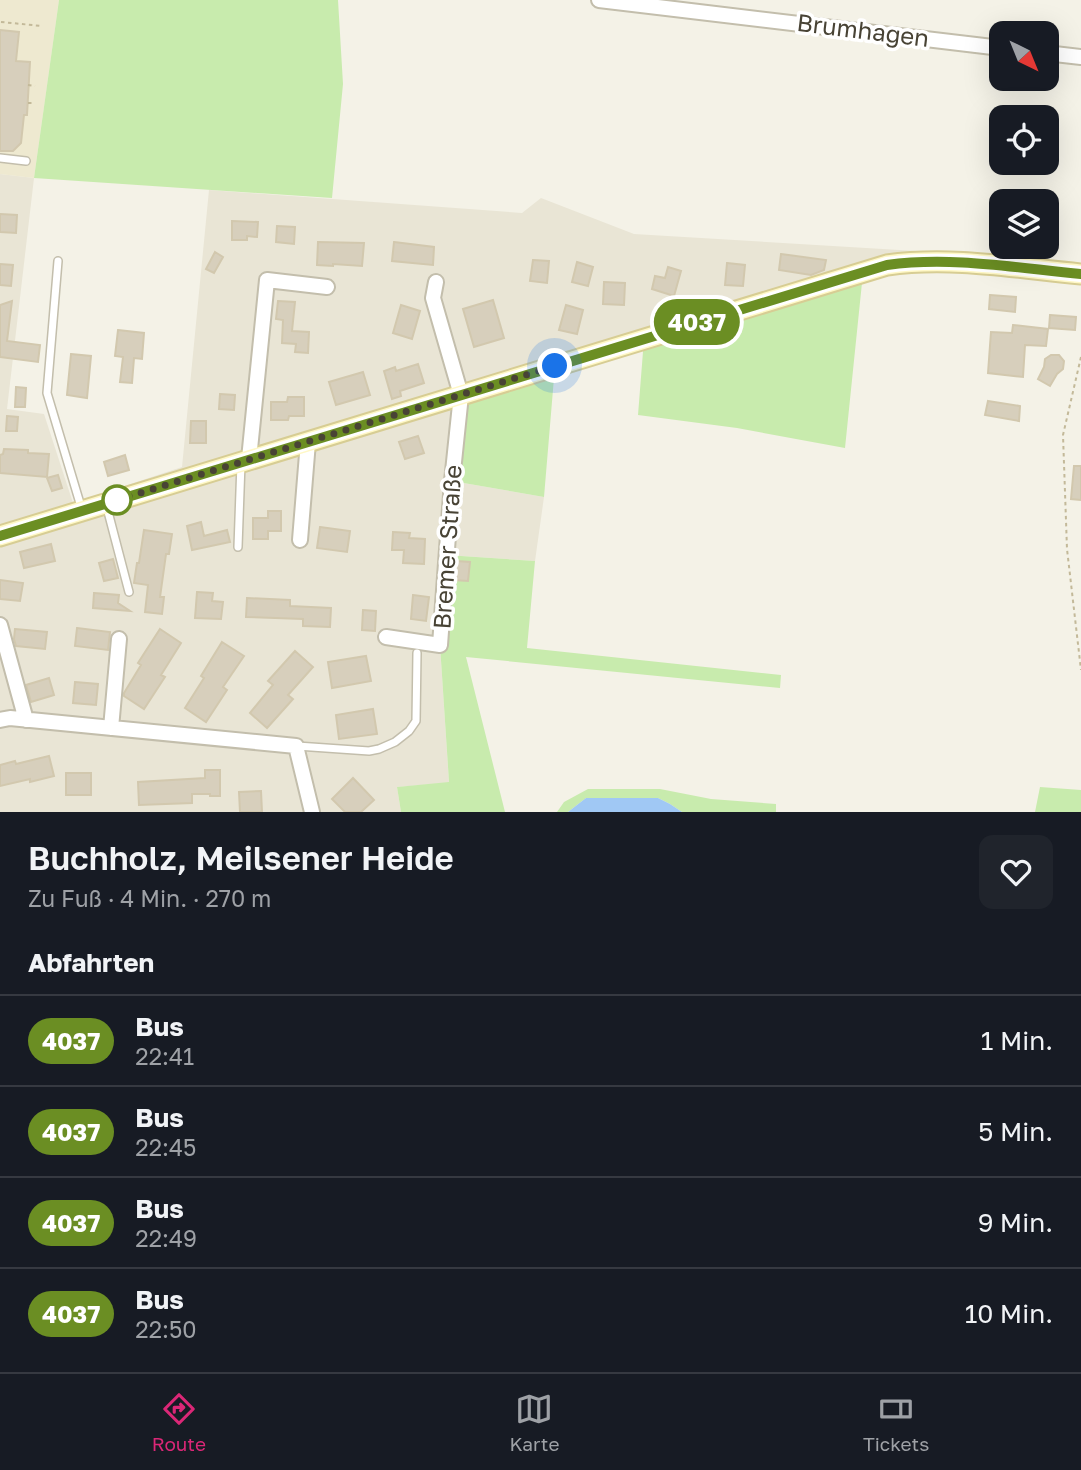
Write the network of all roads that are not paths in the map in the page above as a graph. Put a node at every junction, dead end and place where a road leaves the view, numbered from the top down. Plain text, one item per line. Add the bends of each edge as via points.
1 (599, 0) edge
2 (989, 46) edge
3 (1059, 54) edge
4 (1081, 57) edge
5 (0, 158) edge
6 (26, 161) dead end
7 (58, 261) dead end
8 (1081, 274) edge
9 (436, 282) dead end
10 (327, 287) dead end
11 (461, 395) junction
12 (308, 442) junction
13 (245, 461) junction
14 (106, 504) junction
15 (82, 511) junction
16 (0, 536) edge
17 (300, 540) dead end
18 (238, 547) dead end
19 (129, 592) dead end
20 (0, 625) edge
21 (386, 637) dead end
22 (119, 639) dead end
23 (417, 653) dead end
24 (0, 720) edge
25 (26, 720) junction
26 (111, 728) junction
27 (296, 746) junction
28 (312, 812) edge

1 - 2 street, Brumhagen
3 - 4 street
5 - 6 lane
7 - 15 lane via 47,393
8 - 11 street via 944,262 887,265
9 - 11 street, Bremer Straße via 433,298
10 - 13 street via 267,280
11 - 12 street
11 - 21 street, Bremer Straße via 440,645
12 - 13 street
12 - 17 street
13 - 14 street
13 - 18 lane
14 - 15 street
14 - 19 lane
15 - 16 street
20 - 25 street
22 - 26 street
23 - 27 lane via 416,721 395,742 369,751
24 - 25 street
25 - 26 street
26 - 27 street
27 - 28 street

